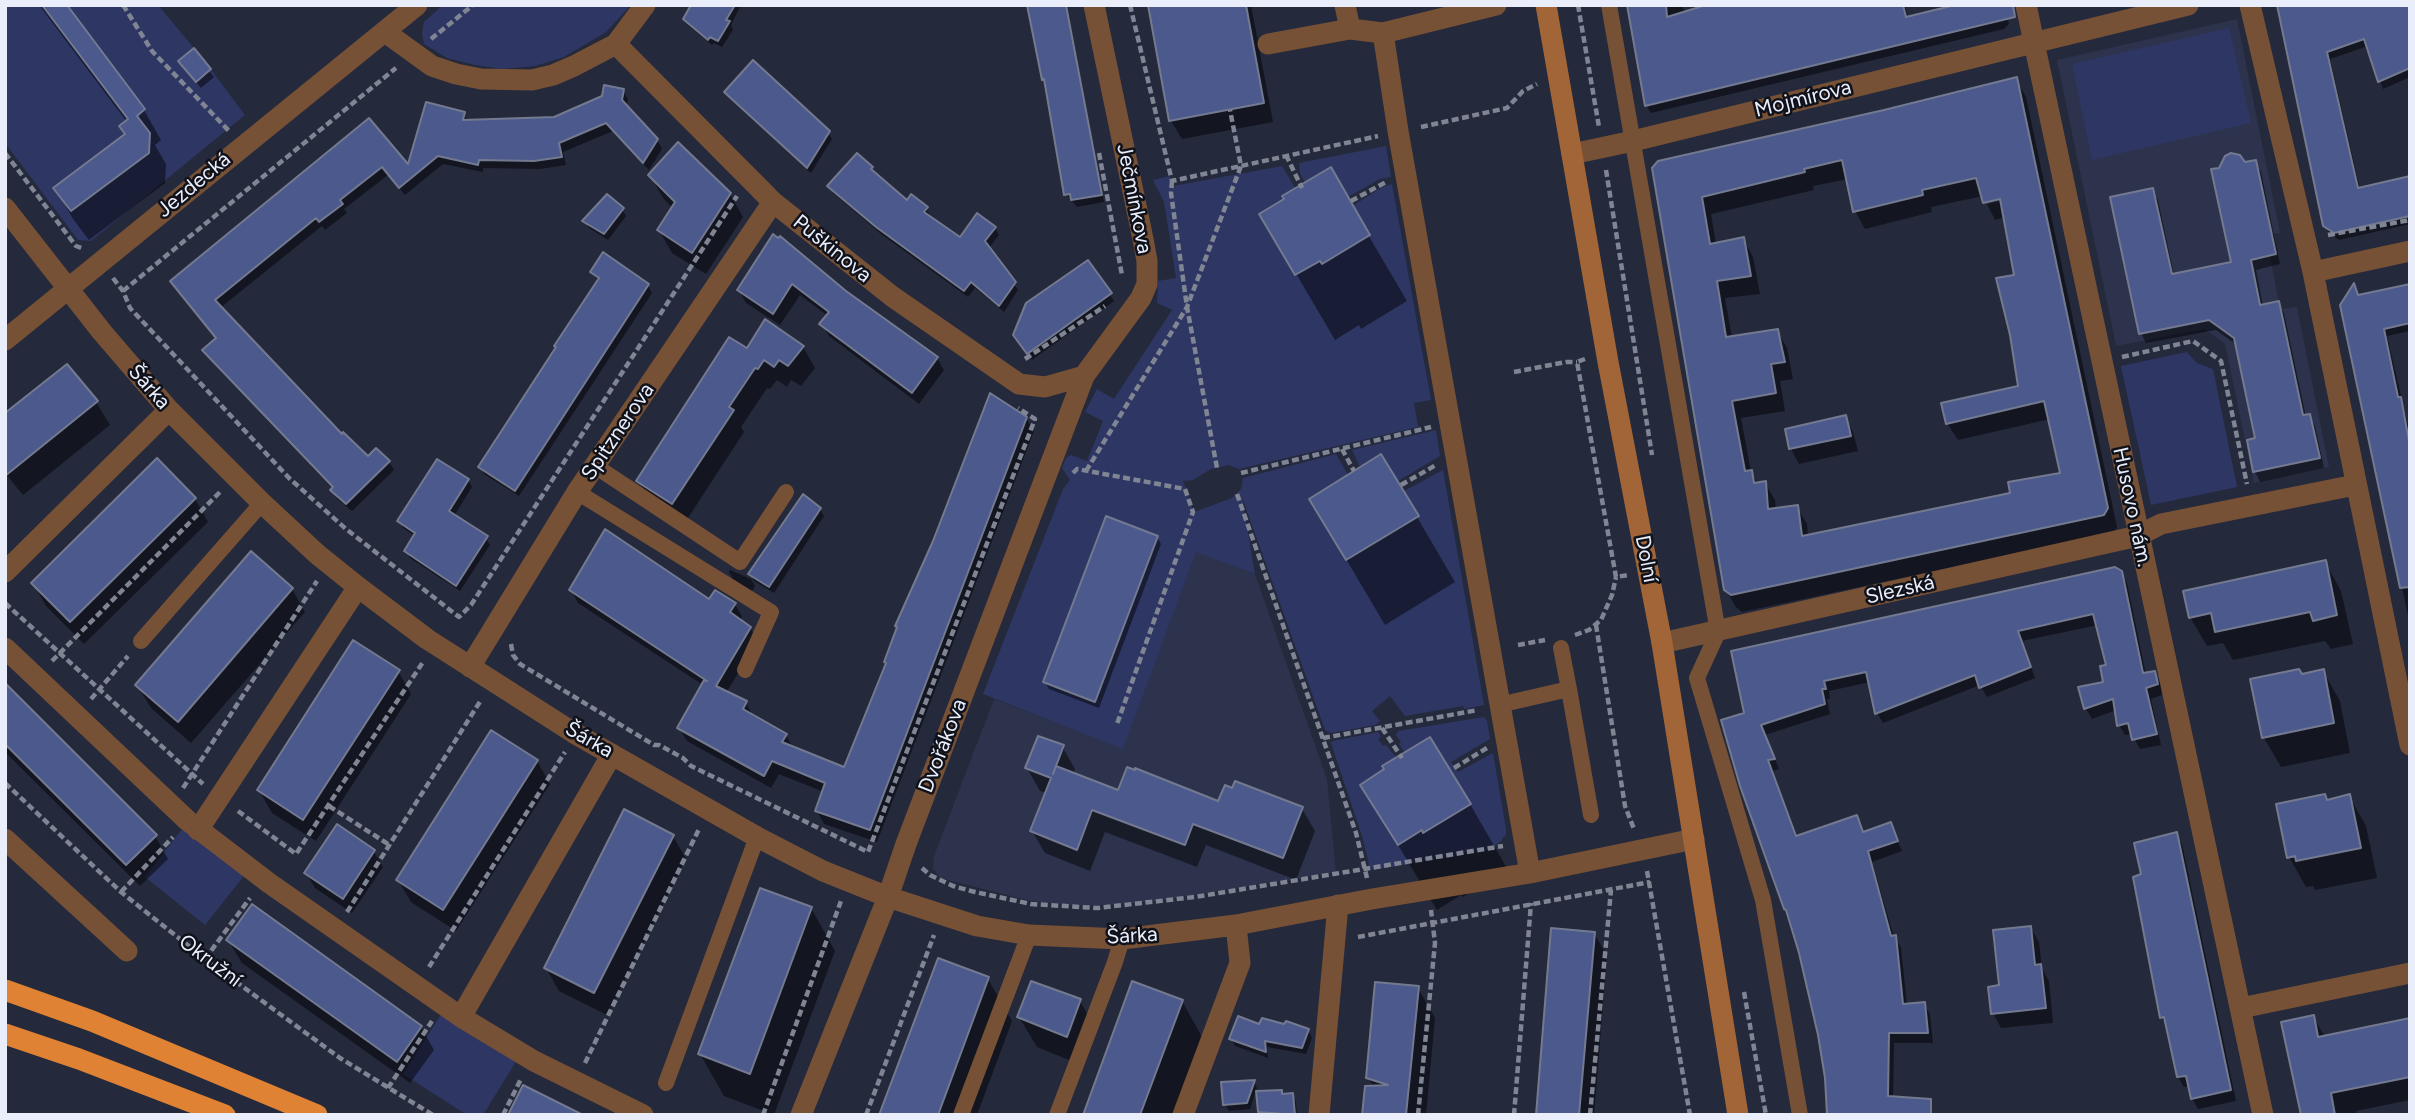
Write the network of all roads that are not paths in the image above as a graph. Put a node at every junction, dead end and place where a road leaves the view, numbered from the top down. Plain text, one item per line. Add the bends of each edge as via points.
1 (417, 5) edge
2 (645, 5) edge
3 (1094, 5) edge
4 (1345, 5) edge
5 (1494, 5) edge
6 (1546, 5) edge
7 (1609, 5) edge
8 (2026, 5) edge
9 (2188, 5) edge
10 (2250, 5) edge
11 (1350, 29) junction
12 (384, 32) junction
13 (1383, 33) junction
14 (2033, 43) junction
15 (616, 44) junction
16 (1268, 44) dead end
17 (1633, 141) junction
18 (1572, 154) junction
19 (5, 208) edge
20 (768, 209) junction
21 (2410, 251) edge
22 (2313, 272) junction
23 (68, 289) junction
24 (5, 340) edge
25 (1084, 376) junction
26 (169, 410) junction
27 (595, 466) junction
28 (2356, 485) junction
29 (577, 492) junction
30 (786, 492) dead end
31 (256, 511) junction
32 (2138, 536) junction
33 (5, 572) edge
34 (358, 587) junction
35 (1718, 632) junction
36 (1562, 641) road end
37 (141, 642) road end
38 (1662, 643) junction
39 (5, 648) edge
40 (470, 667) junction
41 (745, 670) dead end
42 (1569, 689) junction
43 (1499, 705) junction
44 (2410, 745) edge
45 (612, 754) junction
46 (1591, 815) dead end
47 (193, 825) junction
48 (757, 837) junction
49 (5, 839) edge
50 (1694, 839) junction
51 (1530, 873) junction
52 (1338, 905) junction
53 (885, 906) junction
54 (1237, 925) junction
55 (1030, 935) junction
56 (1122, 939) junction
57 (127, 951) dead end
58 (2410, 973) edge
59 (5, 990) edge
60 (2241, 1008) junction
61 (461, 1017) junction
62 (5, 1034) edge
63 (666, 1083) dead end
64 (1188, 1114) edge
65 (225, 1115) edge
66 (317, 1115) edge
67 (643, 1115) edge
68 (801, 1115) edge
69 (961, 1115) edge
70 (1057, 1115) edge
71 (1319, 1115) edge
72 (1738, 1115) edge
73 (1800, 1115) edge
74 (2263, 1115) edge

1 - 12 street, Jezdecká
2 - 15 street
3 - 25 street, Ječmínkova via 1143,239 1147,284
4 - 11 street
5 - 13 street
6 - 18 main road, Dolní
7 - 17 lane
8 - 14 street, Husovo nám.
9 - 14 street, Mojmírova
10 - 22 street
11 - 13 street
11 - 16 street
12 - 15 street via 409,62 481,79 532,80 553,75
12 - 23 street, Jezdecká via 237,139
13 - 43 street
14 - 17 street, Mojmírova
14 - 32 street, Husovo nám.
15 - 20 street, Puškinova
17 - 18 street, Mojmírova
17 - 35 lane
18 - 38 main road, Dolní
19 - 23 street, Šárka
20 - 25 street, Puškinova via 1019,384 1045,387
20 - 27 street, Spitznerova
21 - 22 street
22 - 28 street
23 - 24 street, Jezdecká
23 - 26 street, Šárka
25 - 53 street, Dvořákova
26 - 31 street, Šárka
26 - 33 street
27 - 29 street, Spitznerova
27 - 30 lane via 740,562
28 - 32 street, Slezská via 2161,524
28 - 44 street
29 - 40 street, Spitznerova
29 - 41 lane via 771,612
31 - 34 street, Šárka
31 - 37 lane
32 - 35 street, Slezská
32 - 60 street, Husovo nám.
34 - 40 street, Šárka
34 - 47 street via 220,798
35 - 38 street, Slezská
35 - 73 lane via 1697,678 1763,900
36 - 42 lane
38 - 50 main road, Dolní
39 - 47 street
40 - 45 street, Šárka
42 - 43 lane
42 - 46 lane
43 - 51 street
45 - 48 street, Šárka
45 - 61 street
47 - 61 street
48 - 53 street, Šárka
48 - 63 lane
49 - 57 street
50 - 51 street, Šárka
50 - 72 main road, Dolní
51 - 52 street, Šárka
52 - 54 street, Šárka
52 - 71 street
53 - 55 street, Šárka
53 - 68 street, Dvořákova
54 - 56 street, Šárka
54 - 64 street via 1240,964
55 - 56 street, Šárka
55 - 69 lane
56 - 70 lane
58 - 60 street
59 - 66 highway
60 - 74 street, Husovo nám.
61 - 67 street via 534,1061
62 - 65 highway

